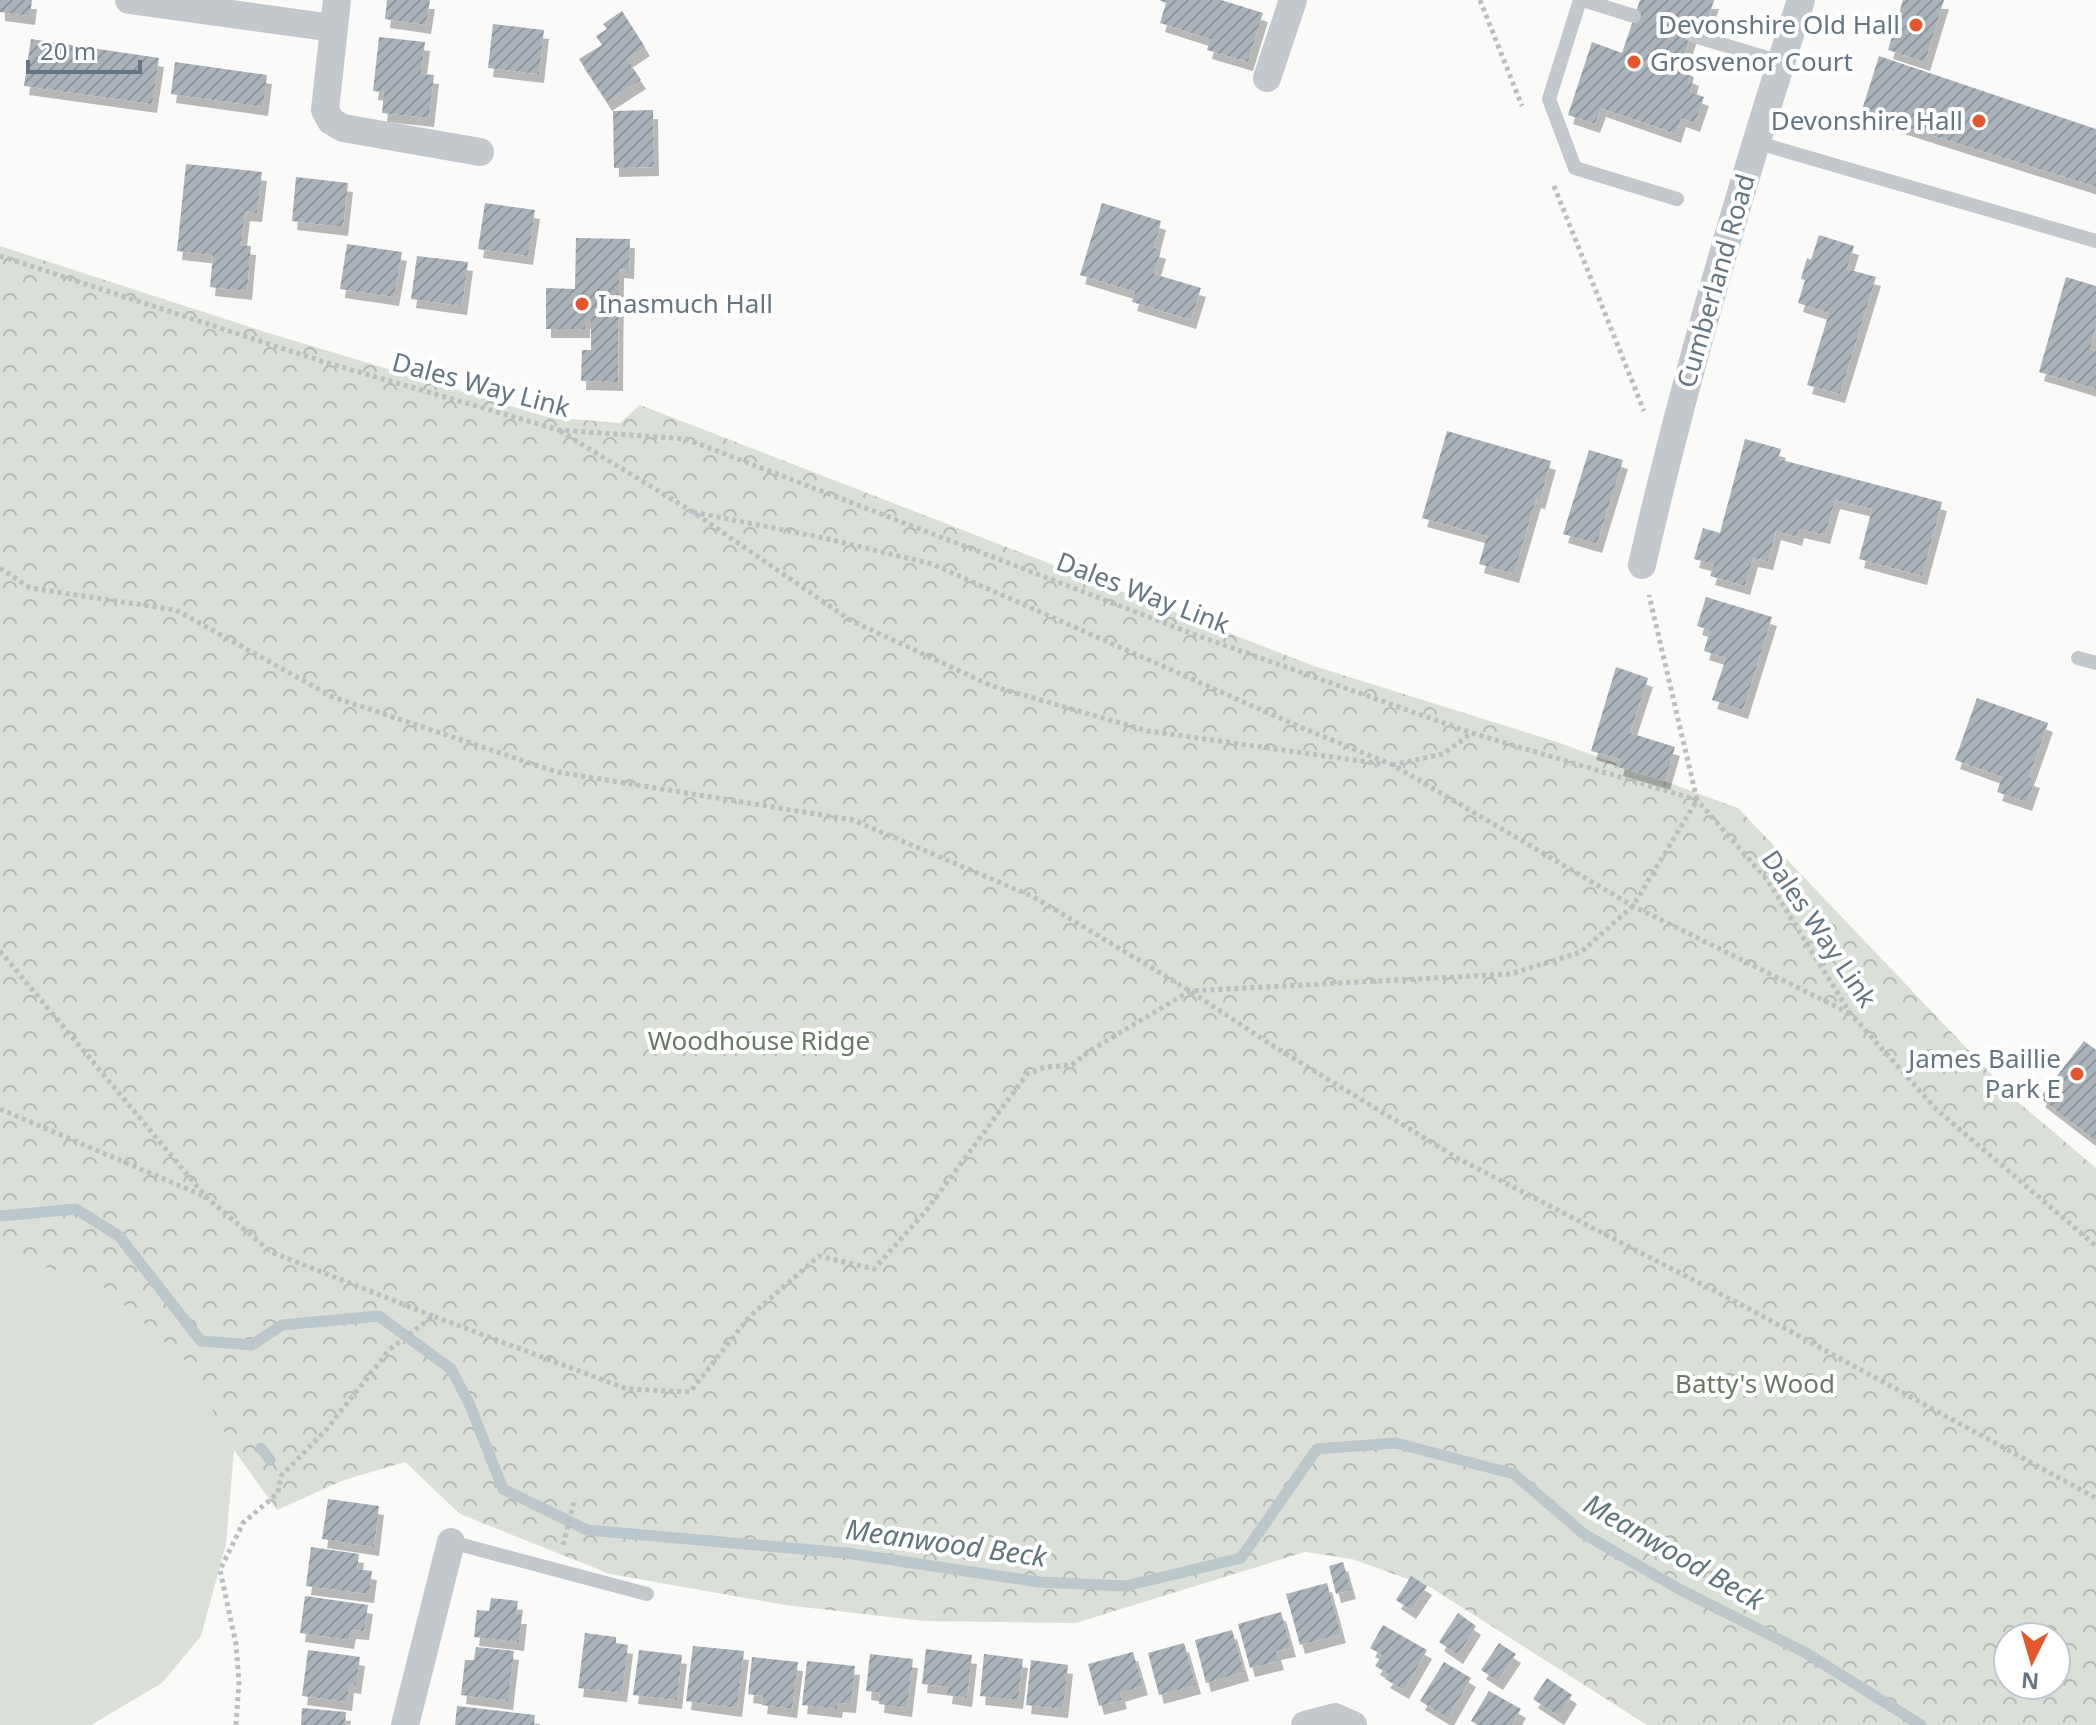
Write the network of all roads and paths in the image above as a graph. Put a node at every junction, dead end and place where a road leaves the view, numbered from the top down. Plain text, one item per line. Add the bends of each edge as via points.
1 (129, 0) edge
2 (337, 0) edge
3 (1293, 0) edge
4 (1480, 0) edge
5 (1581, 0) edge
6 (1801, 0) edge
7 (1634, 16) dead end
8 (333, 28) junction
9 (1691, 35) dead end
10 (1781, 62) junction
11 (1267, 78) dead end
12 (1526, 116) dead end
13 (1755, 142) junction
14 (480, 152) dead end
15 (1549, 174) dead end
16 (1677, 199) dead end
17 (2096, 241) edge
18 (0, 256) edge
19 (559, 430) junction
20 (1665, 464) junction
21 (693, 512) junction
22 (1642, 565) joint
23 (0, 568) edge
24 (2078, 658) dead end
25 (2096, 663) edge
26 (1472, 733) junction
27 (1393, 765) junction
28 (1697, 800) junction
29 (1633, 906) junction
30 (0, 951) edge
31 (1190, 991) junction
32 (1850, 1013) junction
33 (0, 1109) edge
34 (206, 1197) junction
35 (2096, 1246) edge
36 (433, 1316) junction
37 (575, 1498) dead end
38 (2096, 1498) edge
39 (451, 1542) joint
40 (563, 1545) dead end
41 (647, 1594) dead end
42 (236, 1725) edge
43 (405, 1725) edge
44 (1305, 1725) edge
45 (1353, 1725) edge

1 - 8 street
2 - 8 street
3 - 11 street
4 - 12 path
5 - 7 lane
5 - 16 lane via 1549,99 1575,168
6 - 10 street, Cumberland Road
8 - 14 street via 325,110 331,121 343,128
9 - 10 lane
10 - 13 street, Cumberland Road
13 - 17 lane
13 - 20 street, Cumberland Road
15 - 20 path
18 - 19 path, Dales Way Link via 321,361
19 - 21 path
19 - 26 path, Dales Way Link via 686,439 1193,634
20 - 22 street, Cumberland Road
21 - 27 path via 932,564
21 - 27 path via 850,620 992,686 1148,731
22 - 28 path
23 - 31 path via 30,588 176,610 333,697 557,772 853,820 1034,897
24 - 25 lane
26 - 27 path via 1443,754
26 - 28 path, Dales Way Link
27 - 29 path
28 - 29 path
28 - 32 path, Dales Way Link via 1768,881
29 - 31 path via 1581,952 1510,974
29 - 32 path
30 - 34 path
31 - 36 path via 1072,1065 1027,1074 926,1211 874,1269 819,1256 750,1316 690,1392 627,1389
31 - 38 path via 1459,1159 1742,1305
32 - 35 path, Dales Way Link via 1936,1109
33 - 34 path
34 - 36 path via 271,1252
36 - 42 path via 393,1347 281,1476 278,1493 243,1523 220,1570 236,1644
37 - 40 path
39 - 41 lane
39 - 43 street
44 - 45 street via 1335,1717

